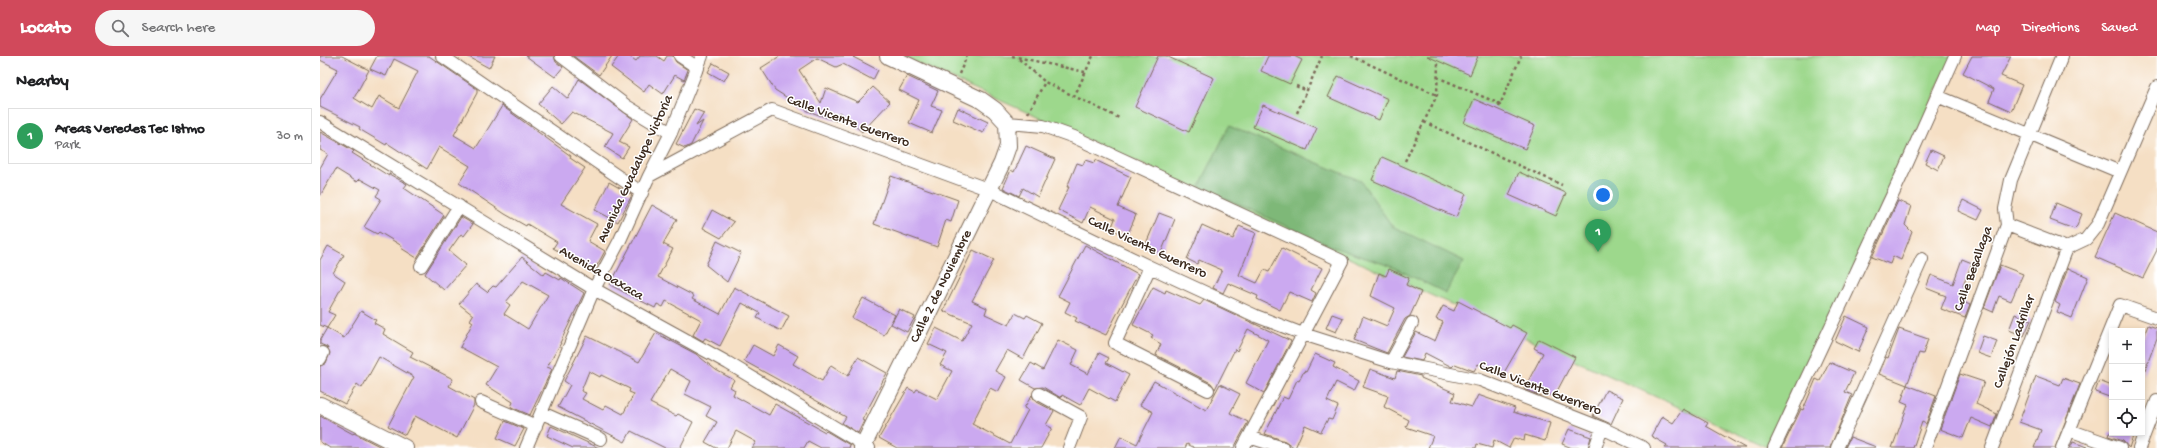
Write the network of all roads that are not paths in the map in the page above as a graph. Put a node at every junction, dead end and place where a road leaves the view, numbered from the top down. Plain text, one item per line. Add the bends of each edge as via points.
1 (442, 56) edge
2 (562, 56) edge
3 (680, 56) edge
4 (702, 56) edge
5 (888, 56) edge
6 (1955, 56) edge
7 (2062, 56) edge
8 (698, 68) junction
9 (2157, 87) edge
10 (1937, 96) junction
11 (320, 122) edge
12 (1015, 123) junction
13 (671, 133) junction
14 (2028, 134) junction
15 (2120, 172) junction
16 (649, 176) junction
17 (990, 190) junction
18 (642, 193) junction
19 (459, 206) junction
20 (2007, 224) junction
21 (2067, 248) junction
22 (1922, 259) dead end
23 (421, 266) dead end
24 (1150, 267) junction
25 (594, 289) junction
26 (2157, 318) edge
27 (1412, 323) dead end
28 (1303, 334) junction
29 (1391, 362) junction
30 (1208, 390) dead end
31 (1039, 394) dead end
32 (2157, 401) edge
33 (481, 402) dead end
34 (320, 405) edge
35 (542, 414) junction
36 (536, 426) junction
37 (1602, 428) junction
38 (2069, 430) junction
39 (1249, 437) junction
40 (601, 439) dead end
41 (865, 447) edge
42 (405, 448) edge
43 (526, 448) edge
44 (1069, 448) edge
45 (1243, 448) edge
46 (1283, 448) edge
47 (1595, 448) edge
48 (1644, 448) edge
49 (1774, 448) edge
50 (1837, 448) edge
51 (1925, 448) edge
52 (1992, 448) edge
53 (2062, 448) edge
54 (2120, 448) edge
55 (2138, 448) edge

1 - 18 street
2 - 13 street via 628,107
3 - 8 street
4 - 8 street, Avenida Guadalupe Victoria
5 - 12 street via 981,100
6 - 10 street
7 - 14 street, Calle Besallaga
8 - 13 street, Avenida Guadalupe Victoria
9 - 15 street
10 - 14 street
10 - 49 street
11 - 19 street, Avenida Oaxaca
12 - 17 street, Calle 2 de Noviembre
12 - 28 street via 1043,126 1074,137 1342,261
13 - 16 street, Avenida Guadalupe Victoria
14 - 15 street
14 - 20 street, Calle Besallaga via 2011,180 2005,209
15 - 21 street via 2098,224 2086,239
16 - 17 street, Calle Vicente Guerrero via 772,110
16 - 18 street, Avenida Guadalupe Victoria
17 - 24 street, Calle Vicente Guerrero
17 - 41 street, Calle 2 de Noviembre
18 - 25 street, Avenida Guadalupe Victoria
19 - 23 street
19 - 25 street, Avenida Oaxaca
20 - 21 street
20 - 51 street, Calle Besallaga
21 - 52 street, Callejón Ladrillar
22 - 50 street
24 - 28 street, Calle Vicente Guerrero via 1256,316
24 - 30 street via 1115,343
25 - 35 street, Avenida Guadalupe Victoria
25 - 41 street, Avenida Oaxaca via 728,363
26 - 38 street via 2120,305
27 - 29 street
28 - 29 street, Calle Vicente Guerrero
28 - 39 street
29 - 37 street, Calle Vicente Guerrero via 1480,380
31 - 44 street via 1081,417
32 - 55 street
33 - 36 street
34 - 42 street
35 - 36 street, Avenida Guadalupe Victoria
35 - 40 street
36 - 43 street, Avenida Guadalupe Victoria
37 - 47 street
37 - 48 street, Calle Vicente Guerrero
38 - 53 street
38 - 54 street
39 - 45 street
39 - 46 street

